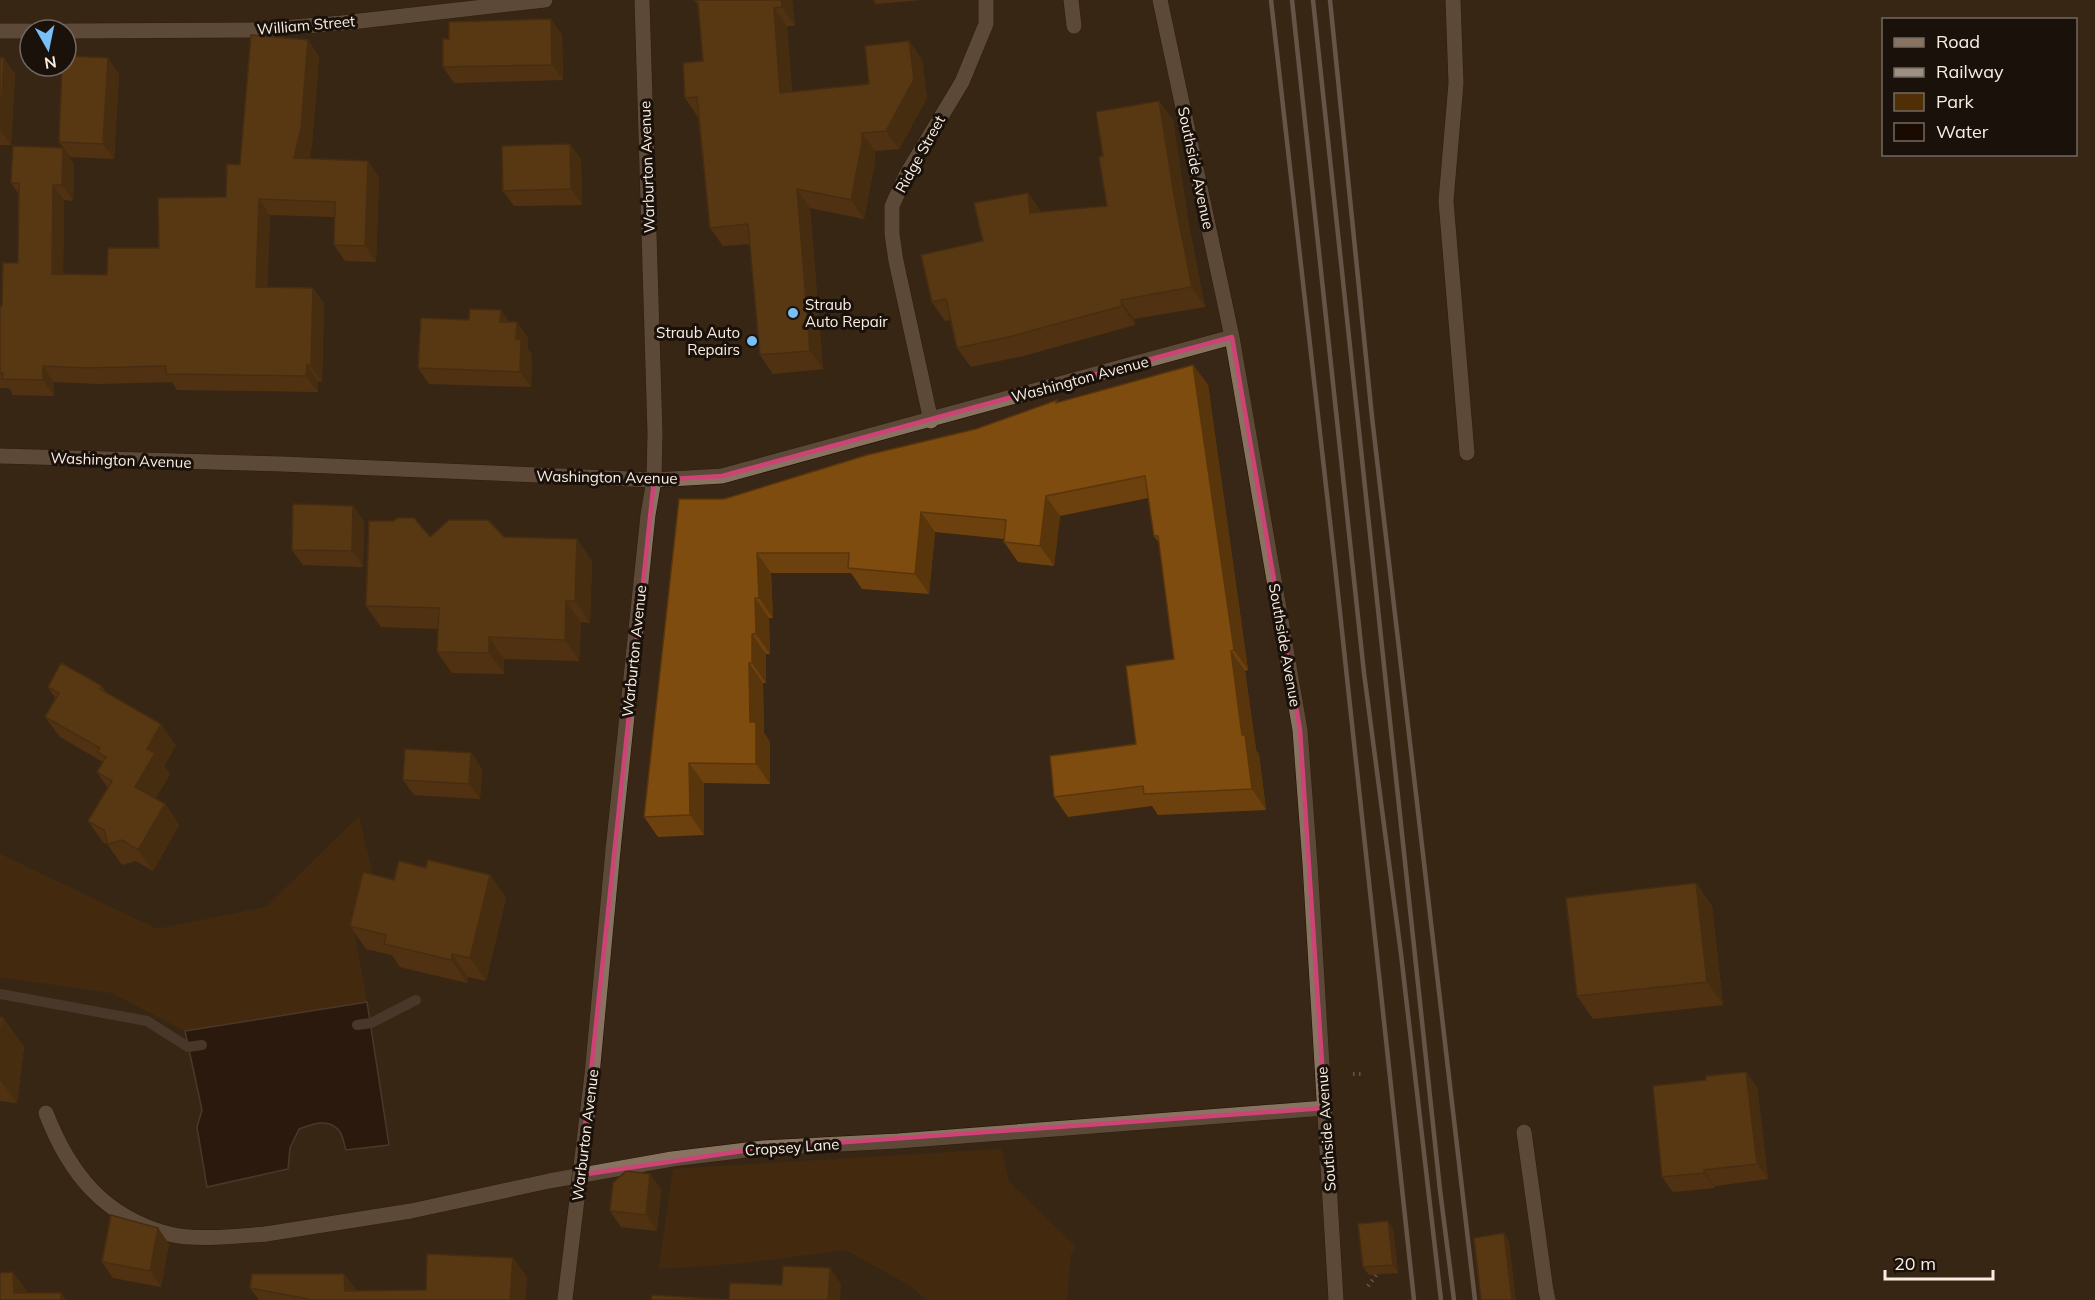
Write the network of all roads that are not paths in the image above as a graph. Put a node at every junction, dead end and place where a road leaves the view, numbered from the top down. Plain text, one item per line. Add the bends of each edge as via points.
1 (544, 0) edge
2 (642, 0) edge
3 (986, 0) edge
4 (1071, 0) edge
5 (1160, 0) edge
6 (1453, 0) edge
7 (1074, 26) dead end
8 (0, 31) edge
9 (18, 31) edge
10 (78, 31) edge
11 (1232, 337) junction
12 (931, 421) junction
13 (1467, 453) dead end
14 (0, 456) edge
15 (654, 480) junction
16 (1325, 1108) junction
17 (46, 1113) dead end
18 (1524, 1132) dead end
19 (1547, 1295) edge
20 (565, 1299) edge
21 (1336, 1300) edge

1 - 10 street, William Street via 258,30
2 - 15 street, Warburton Avenue via 656,434
3 - 12 street, Ridge Street via 986,24 962,82 906,175 892,206 896,261
4 - 7 street
5 - 11 street, Southside Avenue
6 - 13 street via 1456,83 1446,201
8 - 9 street
11 - 12 street, Washington Avenue
11 - 16 street, Southside Avenue via 1300,730
12 - 15 street, Washington Avenue via 722,476
14 - 15 street, Washington Avenue
15 - 20 street, Warburton Avenue, bridge
16 - 17 street, Cropsey Lane via 717,1153 549,1181 411,1211 266,1234 213,1237 170,1234 127,1218 98,1198 56,1139
16 - 21 street, Southside Avenue
18 - 19 street

